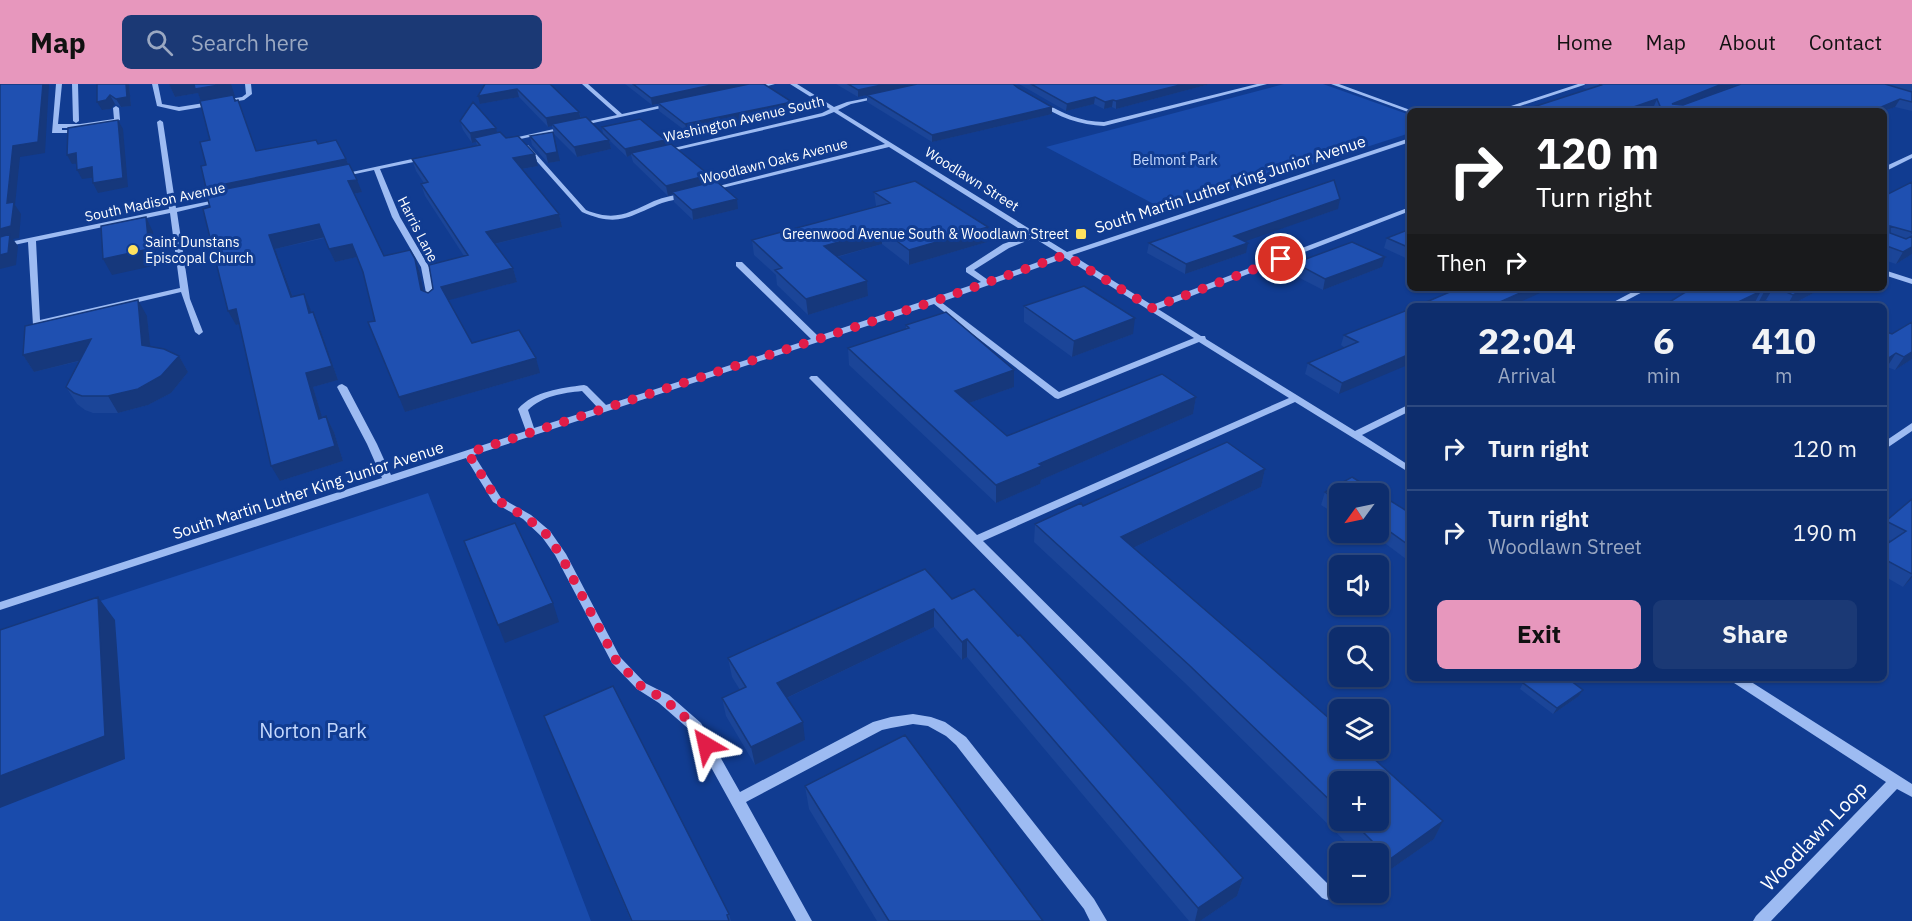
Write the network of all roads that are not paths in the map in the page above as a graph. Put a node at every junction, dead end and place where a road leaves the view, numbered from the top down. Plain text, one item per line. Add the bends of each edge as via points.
1 (59, 84) edge
2 (75, 84) edge
3 (155, 84) edge
4 (248, 84) edge
5 (585, 84) edge
6 (772, 84) edge
7 (792, 84) edge
8 (1264, 84) edge
9 (1334, 84) edge
10 (1584, 84) edge
11 (748, 89) edge
12 (891, 94) edge
13 (1036, 100) edge
14 (679, 104) edge
15 (116, 108) edge
16 (1508, 108) edge
17 (835, 110) junction
18 (1407, 110) edge
19 (621, 116) junction
20 (117, 120) junction
21 (76, 121) dead end
22 (160, 122) dead end
23 (55, 126) junction
24 (91, 128) edge
25 (83, 129) edge
26 (519, 138) junction
27 (1407, 141) edge
28 (498, 143) edge
29 (890, 145) junction
30 (652, 153) edge
31 (1912, 156) edge
32 (432, 157) edge
33 (376, 168) junction
34 (1887, 168) edge
35 (332, 177) edge
36 (705, 190) edge
37 (694, 193) edge
38 (231, 198) edge
39 (175, 210) junction
40 (1407, 210) edge
41 (1034, 235) junction
42 (32, 239) junction
43 (0, 246) edge
44 (1065, 255) junction
45 (739, 264) dead end
46 (1887, 273) edge
47 (1912, 282) edge
48 (987, 283) junction
49 (185, 289) junction
50 (1640, 291) edge
51 (935, 301) junction
52 (432, 303) edge
53 (1616, 303) edge
54 (1152, 308) junction
55 (199, 332) dead end
56 (1202, 338) junction
57 (816, 339) junction
58 (814, 378) dead end
59 (342, 387) dead end
60 (1297, 398) junction
61 (604, 409) junction
62 (1407, 409) edge
63 (1912, 426) edge
64 (531, 433) junction
65 (1355, 435) junction
66 (1887, 445) edge
67 (468, 453) junction
68 (1407, 468) edge
69 (388, 480) junction
70 (976, 540) junction
71 (0, 606) edge
72 (1740, 681) edge
73 (1896, 781) junction
74 (1912, 791) edge
75 (737, 800) junction
76 (1327, 893) dead end
77 (804, 921) edge
78 (1099, 921) edge
79 (1761, 921) edge

1 - 23 street
2 - 21 street
3 - 4 street via 159,105 179,109 244,98 249,94
5 - 19 street
6 - 11 street
7 - 17 street, Woodlawn Street
8 - 13 street via 1093,125 1072,120
9 - 18 street
10 - 16 street
12 - 17 street, Washington Avenue South
14 - 19 street
15 - 20 street
17 - 29 street, Woodlawn Street
17 - 30 street, Washington Avenue South
19 - 26 street
20 - 23 street
20 - 24 street
22 - 39 street
23 - 25 street via 54,132
26 - 28 street
26 - 37 street, Woodlawn Oaks Avenue via 584,211 596,217 630,217 654,204
27 - 44 street, South Martin Luther King Junior Avenue
29 - 36 street, Woodlawn Oaks Avenue
29 - 41 street, Woodlawn Street
31 - 34 street
32 - 33 street
33 - 35 street
33 - 52 street, Harris Lane via 396,217 425,267
38 - 39 street, South Madison Avenue
39 - 42 street, South Madison Avenue
39 - 49 street
40 - 54 street
41 - 44 street, Woodlawn Street
41 - 48 street via 1006,246 969,270
42 - 43 street, South Madison Avenue
42 - 49 street via 36,322
44 - 48 street, South Martin Luther King Junior Avenue
44 - 54 street, Woodlawn Street
45 - 57 street
46 - 47 street
48 - 51 street, South Martin Luther King Junior Avenue
49 - 55 street
50 - 53 street
51 - 56 street via 1058,396
51 - 57 street, South Martin Luther King Junior Avenue
54 - 56 street, Woodlawn Street
56 - 60 street, Woodlawn Street
57 - 61 street, South Martin Luther King Junior Avenue
58 - 70 street
59 - 69 street
60 - 65 street, Woodlawn Street
60 - 70 street
61 - 64 street, South Martin Luther King Junior Avenue
61 - 64 street via 584,388 551,394 529,403 523,410
62 - 65 street
63 - 66 street
64 - 67 street, South Martin Luther King Junior Avenue
65 - 68 street, Woodlawn Street
67 - 69 street, South Martin Luther King Junior Avenue
67 - 75 street via 497,500 527,518 551,540 616,660 641,686 664,699 696,727
69 - 71 street, South Martin Luther King Junior Avenue
70 - 76 street
72 - 73 street
73 - 74 street
73 - 79 street, Woodlawn Loop
75 - 77 street
75 - 78 street via 878,726 901,719 924,719 944,726 961,741

